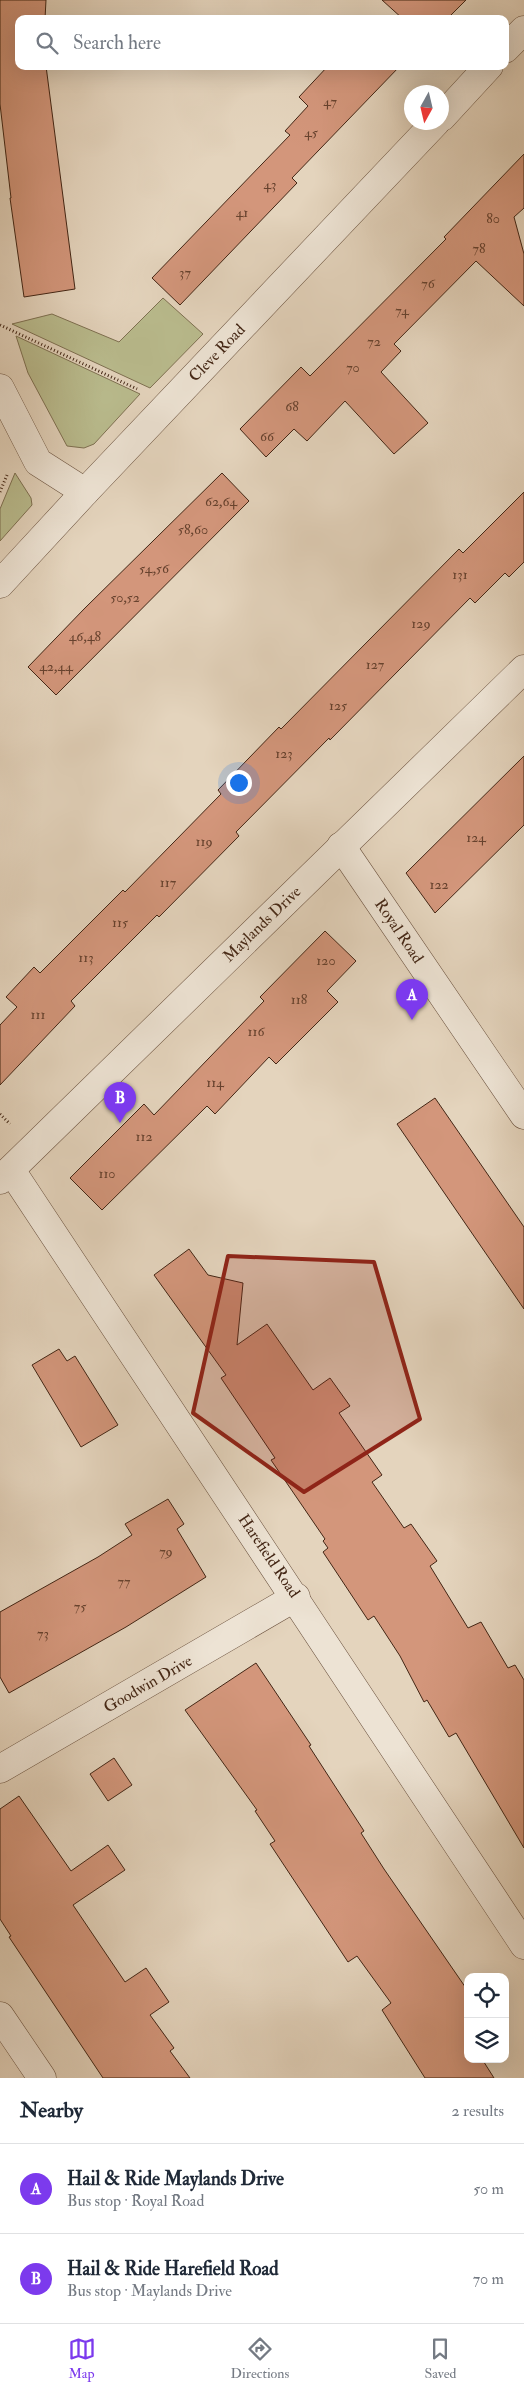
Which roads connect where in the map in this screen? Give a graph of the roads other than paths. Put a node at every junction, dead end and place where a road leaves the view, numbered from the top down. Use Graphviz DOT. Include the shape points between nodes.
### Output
graph roads {
  1 [pos="524,30"];
  2 [pos="509,46"];
  3 [pos="485,70"];
  4 [pos="449,109"];
  5 [pos="428,130"];
  6 [pos="0,388"];
  7 [pos="85,492"];
  8 [pos="0,584"];
  9 [pos="524,669"];
  10 [pos="341,846"];
  11 [pos="524,1115"];
  12 [pos="6,1175"];
  13 [pos="296,1597"];
  14 [pos="0,1769"];
  15 [pos="524,1944"];
  16 [pos="0,2016"];
  17 [pos="42,2078"];
  1 -- 2 [label="street"];
  3 -- 4 [label="street"];
  5 -- 7 [label="street, Cleve Road"];
  6 -- 7 [label="street" via="38,462"];
  7 -- 8 [label="street, Cleve Road"];
  9 -- 10 [label="street, Maylands Drive"];
  10 -- 11 [label="street, Royal Road"];
  10 -- 12 [label="street, Maylands Drive"];
  12 -- 13 [label="street, Harefield Road"];
  13 -- 14 [label="street, Goodwin Drive"];
  13 -- 15 [label="street, Harefield Road"];
  16 -- 17 [label="street"];
}
